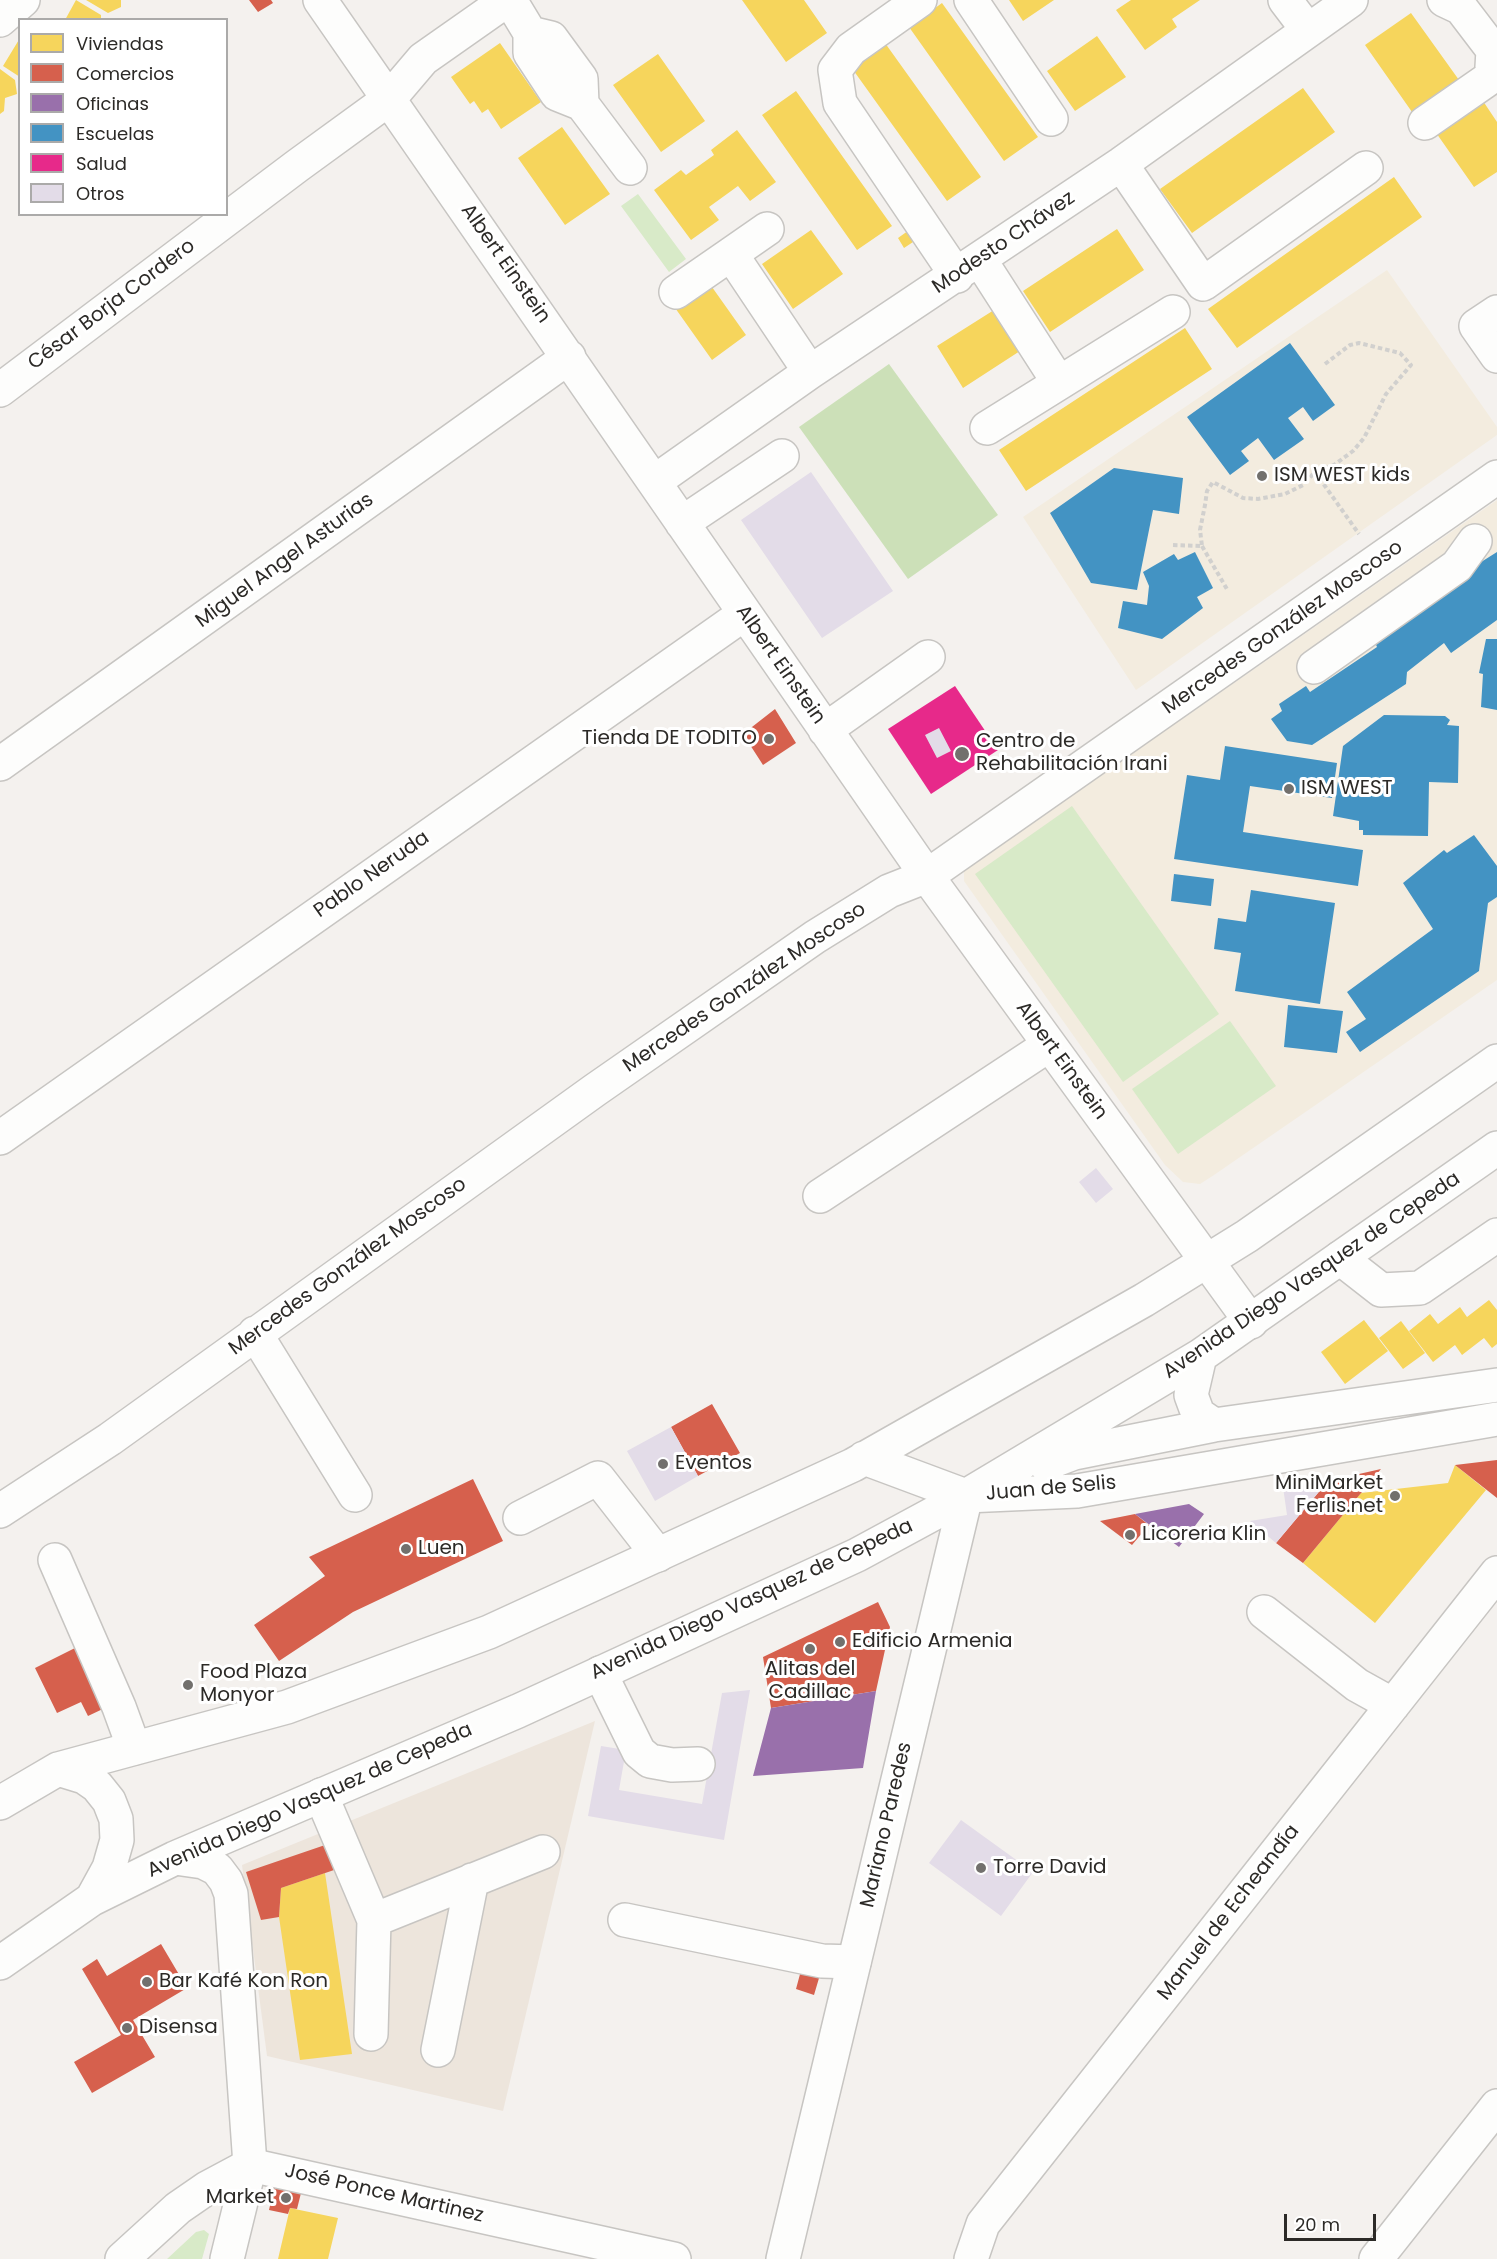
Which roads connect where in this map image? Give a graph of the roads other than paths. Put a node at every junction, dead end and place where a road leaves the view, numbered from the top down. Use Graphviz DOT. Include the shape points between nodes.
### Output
graph roads {
  1 [pos="23,0"];
  2 [pos="320,0"];
  3 [pos="920,0"];
  4 [pos="971,0"];
  5 [pos="1285,0"];
  6 [pos="1351,0"];
  7 [pos="1442,0"];
  8 [pos="518,14"];
  9 [pos="0,20"];
  10 [pos="1307,29"];
  11 [pos="1496,72"];
  12 [pos="389,99"];
  13 [pos="1051,119"];
  14 [pos="1425,123"];
  15 [pos="1121,164"];
  16 [pos="630,168"];
  17 [pos="1366,168"];
  18 [pos="767,229"];
  19 [pos="731,254"];
  20 [pos="968,268"];
  21 [pos="676,292"];
  22 [pos="1173,312"];
  23 [pos="1497,312"];
  24 [pos="1497,356"];
  25 [pos="569,357"];
  26 [pos="810,372"];
  27 [pos="1059,383"];
  28 [pos="0,390"];
  29 [pos="987,428"];
  30 [pos="782,456"];
  31 [pos="1497,477"];
  32 [pos="654,482"];
  33 [pos="1451,510"];
  34 [pos="682,523"];
  35 [pos="1486,533"];
  36 [pos="744,614"];
  37 [pos="928,657"];
  38 [pos="1314,667"];
  39 [pos="825,730"];
  40 [pos="0,764"];
  41 [pos="927,876"];
  42 [pos="1049,1045"];
  43 [pos="1497,1060"];
  44 [pos="0,1137"];
  45 [pos="1497,1148"];
  46 [pos="820,1196"];
  47 [pos="1497,1235"];
  48 [pos="1340,1258"];
  49 [pos="1207,1261"];
  50 [pos="1251,1322"];
  51 [pos="255,1333"];
  52 [pos="1200,1356"];
  53 [pos="1497,1385"];
  54 [pos="1406,1398"];
  55 [pos="1497,1419"];
  56 [pos="1214,1425"];
  57 [pos="1410,1432"];
  58 [pos="864,1458"];
  59 [pos="356,1495"];
  60 [pos="966,1496"];
  61 [pos="0,1511"];
  62 [pos="520,1518"];
  63 [pos="658,1555"];
  64 [pos="55,1560"];
  65 [pos="1497,1574"];
  66 [pos="1264,1612"];
  67 [pos="600,1673"];
  68 [pos="1393,1705"];
  69 [pos="134,1748"];
  70 [pos="698,1764"];
  71 [pos="58,1769"];
  72 [pos="321,1795"];
  73 [pos="0,1803"];
  74 [pos="543,1852"];
  75 [pos="175,1858"];
  76 [pos="472,1880"];
  77 [pos="92,1899"];
  78 [pos="374,1920"];
  79 [pos="625,1920"];
  80 [pos="854,1962"];
  81 [pos="0,1963"];
  82 [pos="371,2034"];
  83 [pos="438,2050"];
  84 [pos="1497,2106"];
  85 [pos="250,2165"];
  86 [pos="122,2259"];
  87 [pos="227,2259"];
  88 [pos="674,2259"];
  89 [pos="783,2259"];
  90 [pos="971,2259"];
  91 [pos="1376,2259"];
  1 -- 9 [label="street"];
  2 -- 12 [label="street, Albert Einstein"];
  3 -- 20 [label="street" via="851,49 835,70 840,103"];
  4 -- 13 [label="street"];
  5 -- 10 [label="street"];
  6 -- 10 [label="street, Modesto Chávez"];
  7 -- 11 [label="street" via="1443,19 1476,65"];
  8 -- 12 [label="street, César Borja Cordero" via="423,59"];
  8 -- 16 [label="street" via="530,53 557,94 582,104"];
  10 -- 15 [label="street, Modesto Chávez"];
  11 -- 14 [label="street"];
  12 -- 25 [label="street, Albert Einstein"];
  12 -- 28 [label="street, César Borja Cordero"];
  15 -- 17 [label="street" via="1203,284"];
  15 -- 20 [label="street, Modesto Chávez"];
  18 -- 19 [label="street"];
  19 -- 21 [label="street"];
  19 -- 26 [label="street"];
  20 -- 26 [label="street, Modesto Chávez"];
  20 -- 27 [label="street"];
  22 -- 27 [label="street"];
  23 -- 24 [label="street" via="1476,326"];
  25 -- 32 [label="street, Albert Einstein"];
  25 -- 40 [label="street, Miguel Angel Asturias"];
  26 -- 32 [label="street, Modesto Chávez"];
  27 -- 29 [label="street"];
  30 -- 34 [label="street"];
  31 -- 33 [label="street, Mercedes González Moscoso"];
  32 -- 34 [label="street, Albert Einstein"];
  33 -- 35 [label="street"];
  33 -- 41 [label="street, Mercedes González Moscoso"];
  34 -- 36 [label="street, Albert Einstein"];
  35 -- 38 [label="street" via="1456,566"];
  36 -- 39 [label="street, Albert Einstein"];
  36 -- 44 [label="street, Pablo Neruda"];
  37 -- 39 [label="street"];
  39 -- 41 [label="street, Albert Einstein"];
  41 -- 42 [label="street, Albert Einstein"];
  41 -- 51 [label="street, Mercedes González Moscoso" via="889,891 815,937"];
  42 -- 46 [label="street"];
  42 -- 49 [label="street, Albert Einstein"];
  43 -- 49 [label="street"];
  45 -- 48 [label="street, Avenida Diego Vasquez de Cepeda"];
  47 -- 48 [label="street" via="1420,1288 1381,1290"];
  48 -- 50 [label="street, Avenida Diego Vasquez de Cepeda"];
  49 -- 50 [label="street, Albert Einstein"];
  49 -- 58 [label="street"];
  50 -- 52 [label="street, Avenida Diego Vasquez de Cepeda"];
  51 -- 59 [label="street"];
  51 -- 61 [label="street, Mercedes González Moscoso" via="110,1439"];
  52 -- 56 [label="street" via="1191,1395 1198,1414"];
  52 -- 60 [label="street, Avenida Diego Vasquez de Cepeda"];
  53 -- 54 [label="street, Juan de Selis"];
  54 -- 56 [label="street, Juan de Selis"];
  54 -- 57 [label="street"];
  55 -- 57 [label="street, Juan de Selis"];
  56 -- 60 [label="street, Juan de Selis" via="1074,1453"];
  57 -- 60 [label="street, Juan de Selis" via="1077,1491"];
  58 -- 60 [label="street"];
  58 -- 63 [label="street"];
  60 -- 67 [label="street, Avenida Diego Vasquez de Cepeda" via="857,1555"];
  60 -- 80 [label="street, Mariano Paredes"];
  62 -- 63 [label="street" via="598,1478"];
  63 -- 69 [label="street" via="489,1632 287,1707"];
  64 -- 69 [label="street"];
  65 -- 68 [label="street, Manuel de Echeandía"];
  66 -- 68 [label="street" via="1357,1685"];
  67 -- 70 [label="street" via="639,1752 650,1761"];
  67 -- 72 [label="street, Avenida Diego Vasquez de Cepeda"];
  68 -- 90 [label="street, Manuel de Echeandía" via="983,2224"];
  69 -- 71 [label="street"];
  71 -- 73 [label="street"];
  71 -- 77 [label="street" via="84,1777 97,1786 116,1819 117,1840 109,1868"];
  72 -- 75 [label="street, Avenida Diego Vasquez de Cepeda"];
  72 -- 78 [label="street"];
  74 -- 76 [label="street"];
  75 -- 77 [label="street, Avenida Diego Vasquez de Cepeda"];
  75 -- 85 [label="street" via="203,1862 217,1869 231,1894"];
  76 -- 78 [label="street"];
  76 -- 83 [label="street"];
  77 -- 81 [label="street, Avenida Diego Vasquez de Cepeda"];
  78 -- 82 [label="street"];
  79 -- 80 [label="street" via="822,1961"];
  80 -- 89 [label="street, Mariano Paredes"];
  84 -- 91 [label="street"];
  85 -- 86 [label="street" via="178,2208"];
  85 -- 87 [label="street"];
  85 -- 88 [label="street, José Ponce Martinez"];
}
